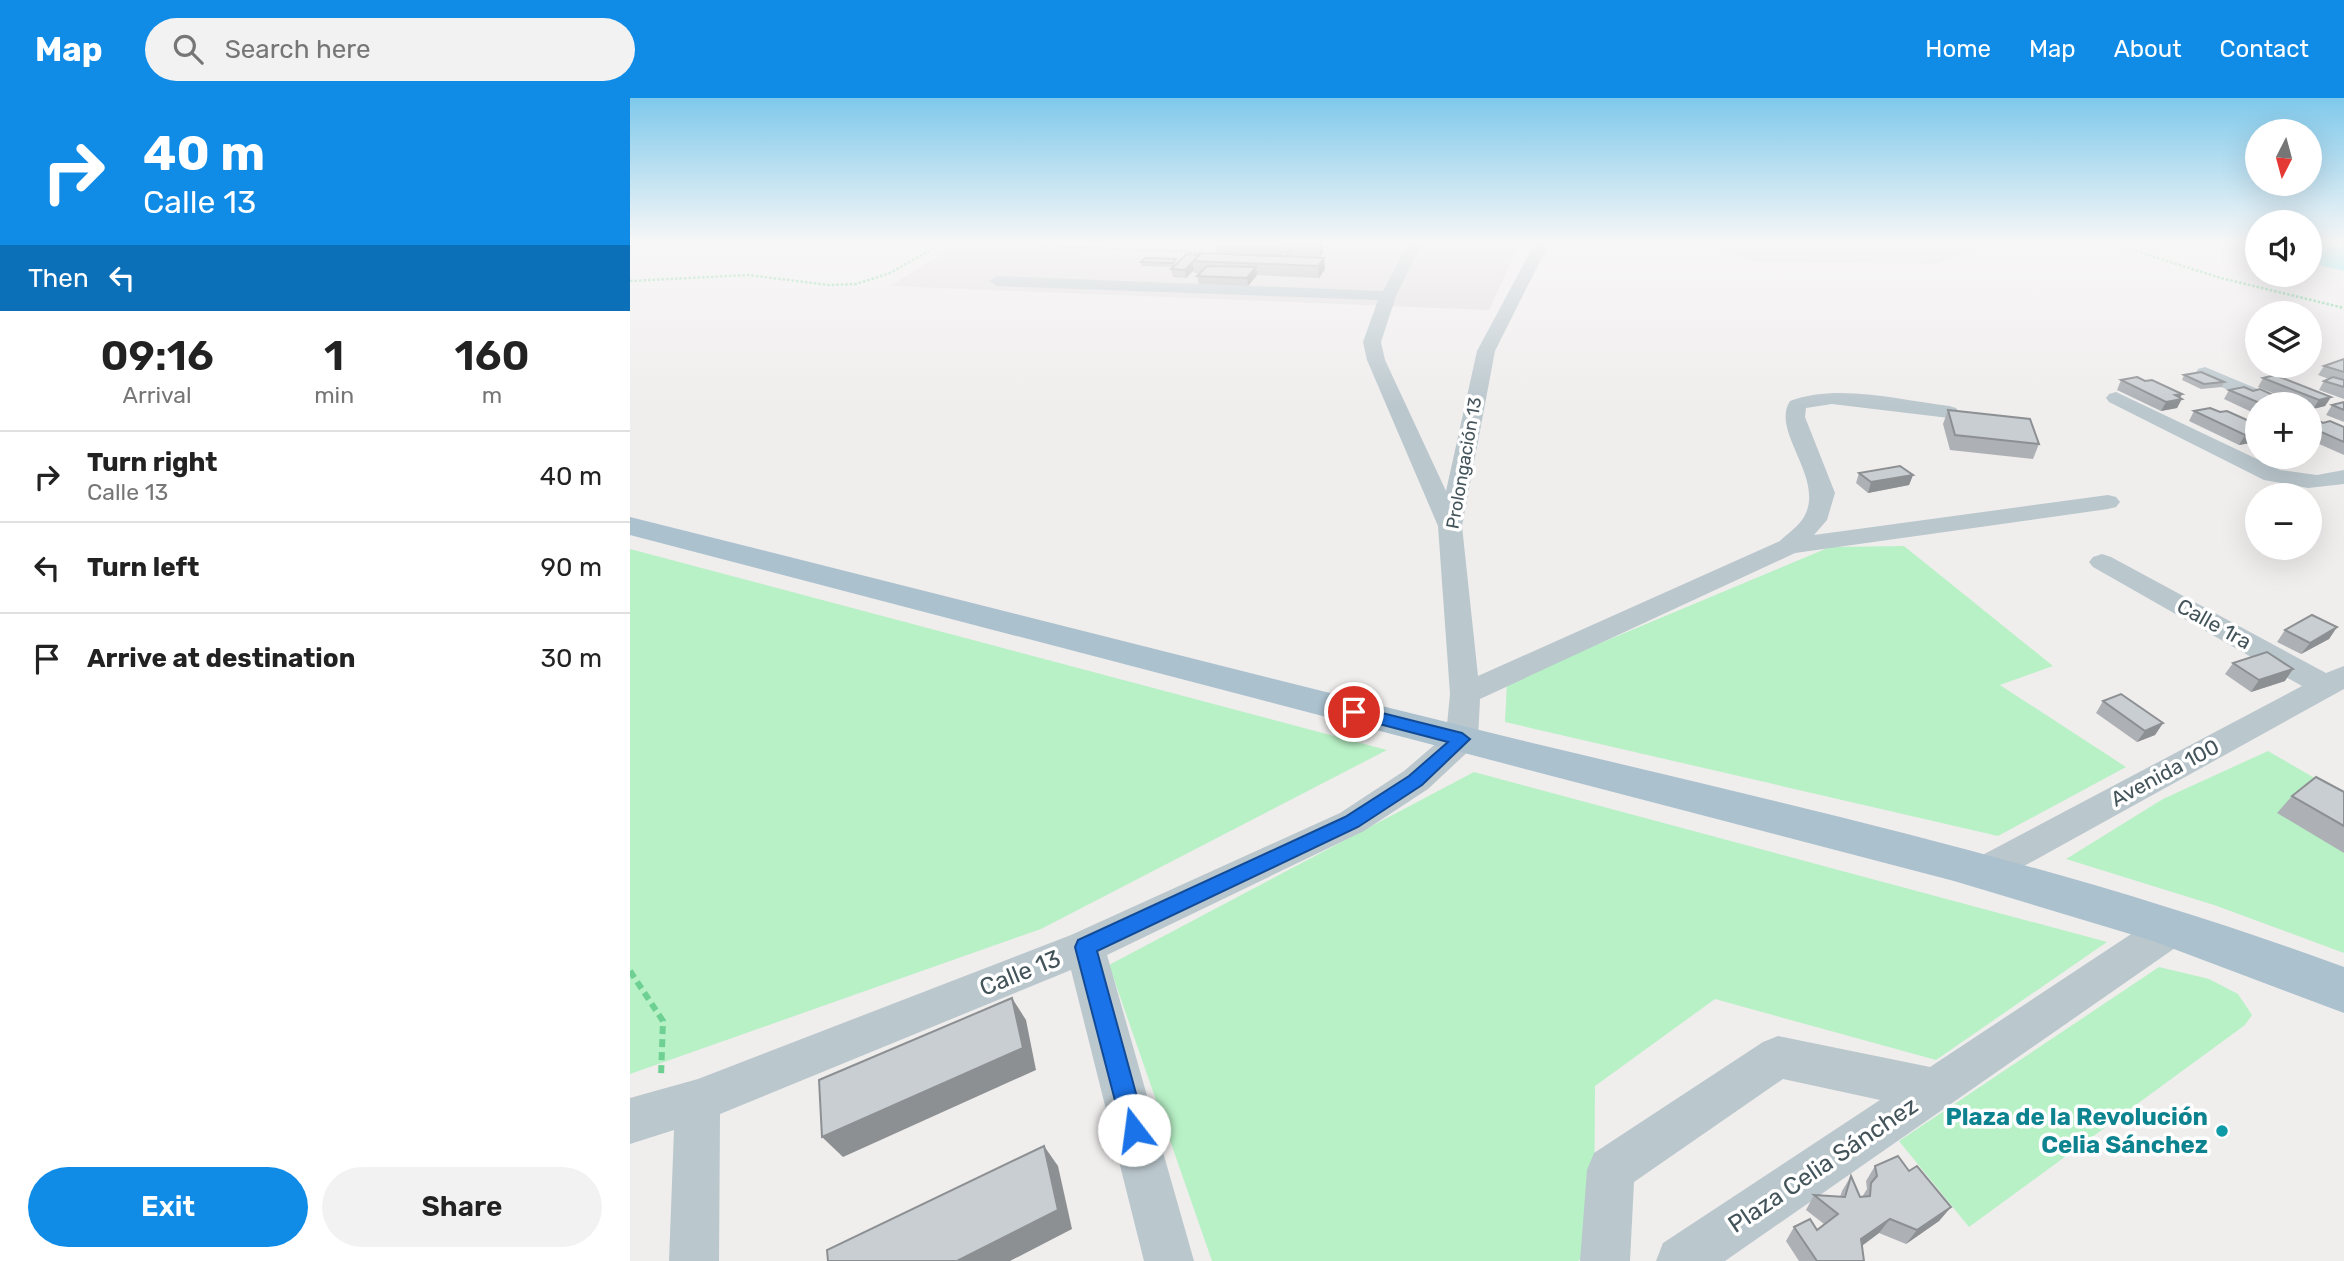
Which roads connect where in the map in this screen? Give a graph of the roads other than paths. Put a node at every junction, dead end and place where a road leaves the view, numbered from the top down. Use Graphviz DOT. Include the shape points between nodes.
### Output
graph roads {
  1 [pos="1388,297"];
  2 [pos="1514,297"];
  3 [pos="2205,373"];
  4 [pos="2249,392"];
  5 [pos="2116,398"];
  6 [pos="1949,412"];
  7 [pos="2344,477"];
  8 [pos="2108,502"];
  9 [pos="630,526"];
  10 [pos="1450,526"];
  11 [pos="1789,546"];
  12 [pos="2102,562"];
  13 [pos="2337,682"];
  14 [pos="1465,694"];
  15 [pos="1462,739"];
  16 [pos="1986,870"];
  17 [pos="2174,927"];
  18 [pos="1085,947"];
  19 [pos="2344,990"];
  20 [pos="1934,1090"];
  21 [pos="663,1112"];
  22 [pos="694,1261"];
  23 [pos="1169,1261"];
  24 [pos="1605,1261"];
  25 [pos="1681,1261"];
  1 -- 10 [label="street" via="1372,342 1376,360"];
  2 -- 10 [label="street, Prolongación 13" via="1486,351"];
  3 -- 4 [label="street"];
  5 -- 7 [label="street" via="2272,475 2298,482"];
  6 -- 11 [label="street" via="1832,398 1797,405 1795,417 1823,493 1815,520"];
  8 -- 11 [label="street"];
  9 -- 15 [label="main road"];
  10 -- 14 [label="street, Prolongación 13"];
  11 -- 14 [label="street"];
  12 -- 13 [label="street, Calle 1ra"];
  13 -- 16 [label="street, Avenida 100"];
  14 -- 15 [label="street, Prolongación 13"];
  15 -- 16 [label="main road"];
  15 -- 18 [label="street, Calle 13" via="1416,780 1352,822"];
  16 -- 17 [label="main road"];
  17 -- 19 [label="main road"];
  17 -- 20 [label="street, Plaza Celia Sánchez"];
  18 -- 21 [label="street, Calle 13"];
  18 -- 23 [label="street"];
  20 -- 24 [label="street" via="1778,1057 1611,1170"];
  20 -- 25 [label="street, Plaza Celia Sánchez"];
  21 -- 22 [label="street"];
}
